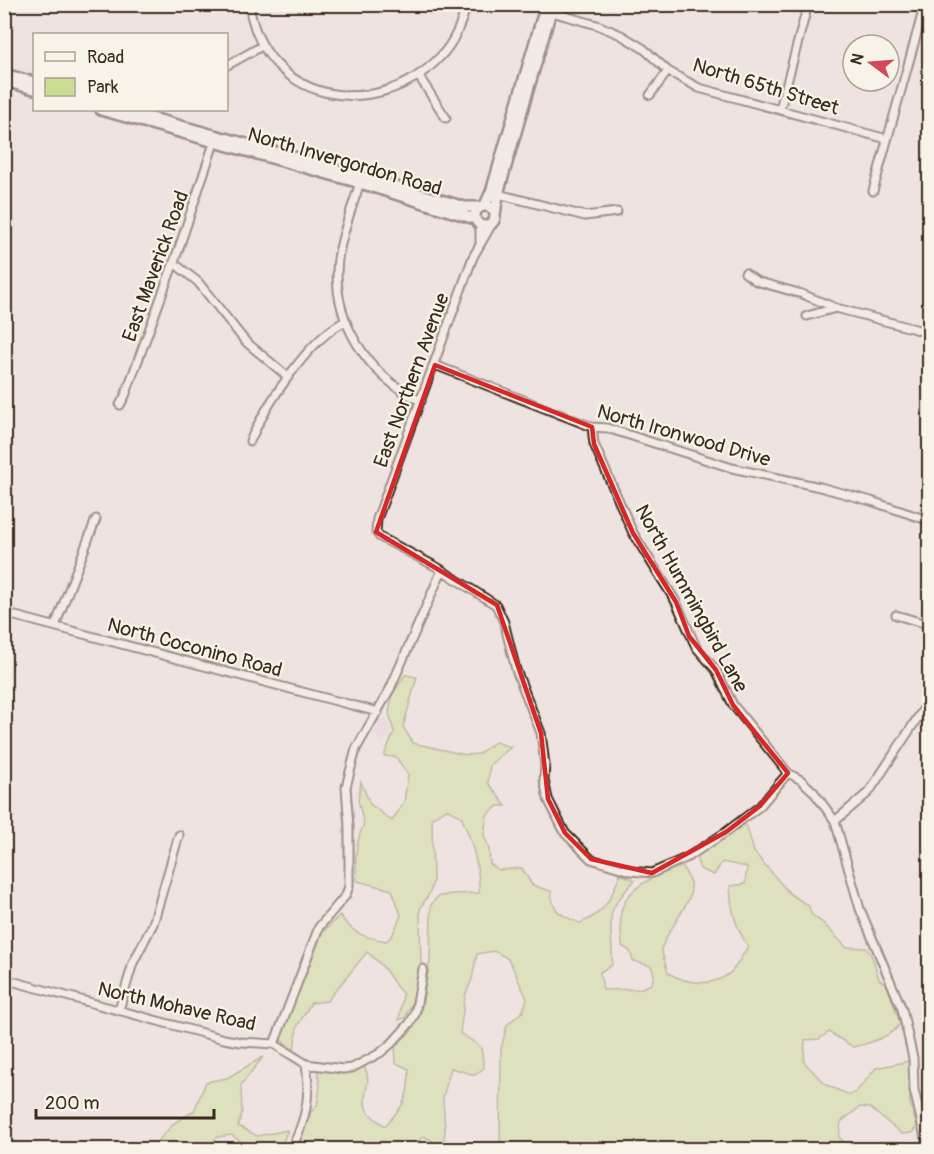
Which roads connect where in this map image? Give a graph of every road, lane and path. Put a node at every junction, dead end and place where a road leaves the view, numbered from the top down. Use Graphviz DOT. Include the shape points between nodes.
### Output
graph roads {
  1 [pos="60,4"];
  2 [pos="76,4"];
  3 [pos="249,4"];
  4 [pos="467,4"];
  5 [pos="808,4"];
  6 [pos="925,4"];
  7 [pos="549,8"];
  8 [pos="262,46"];
  9 [pos="228,65"];
  10 [pos="668,71"];
  11 [pos="4,74"];
  12 [pos="418,75"];
  13 [pos="4,81"];
  14 [pos="33,82"];
  15 [pos="33,89"];
  16 [pos="650,95"];
  17 [pos="780,109"];
  18 [pos="105,111"];
  19 [pos="126,111"];
  20 [pos="446,118"];
  21 [pos="216,139"];
  22 [pos="887,139"];
  23 [pos="361,180"];
  24 [pos="873,191"];
  25 [pos="495,193"];
  26 [pos="482,206"];
  27 [pos="617,212"];
  28 [pos="494,219"];
  29 [pos="478,222"];
  30 [pos="480,244"];
  31 [pos="174,263"];
  32 [pos="745,273"];
  33 [pos="836,308"];
  34 [pos="807,316"];
  35 [pos="346,321"];
  36 [pos="930,333"];
  37 [pos="435,364"];
  38 [pos="288,377"];
  39 [pos="420,401"];
  40 [pos="120,405"];
  41 [pos="592,427"];
  42 [pos="250,441"];
  43 [pos="96,519"];
  44 [pos="930,521"];
  45 [pos="442,570"];
  46 [pos="4,612"];
  47 [pos="896,615"];
  48 [pos="56,626"];
  49 [pos="930,626"];
  50 [pos="930,699"];
  51 [pos="378,712"];
  52 [pos="788,773"];
  53 [pos="835,821"];
  54 [pos="178,836"];
  55 [pos="423,969"];
  56 [pos="4,979"];
  57 [pos="119,1010"];
  58 [pos="274,1044"];
  59 [pos="306,1064"];
  60 [pos="291,1149"];
  61 [pos="928,1149"];
  1 -- 2 [label="street"];
  3 -- 8 [label="street"];
  4 -- 12 [label="street" via="455,36 441,57"];
  5 -- 17 [label="street"];
  6 -- 22 [label="street"];
  7 -- 10 [label="street, North 65th Street" via="621,35"];
  7 -- 25 [label="street"];
  8 -- 9 [label="street"];
  8 -- 12 [label="street" via="291,77 315,89 345,96 391,90"];
  10 -- 16 [label="street"];
  10 -- 17 [label="street, North 65th Street" via="699,88"];
  11 -- 14 [label="street"];
  12 -- 20 [label="street"];
  13 -- 15 [label="street"];
  17 -- 22 [label="street, North 65th Street"];
  18 -- 21 [label="street, North Invergordon Road"];
  19 -- 21 [label="street, North Invergordon Road"];
  21 -- 23 [label="street, North Invergordon Road"];
  21 -- 31 [label="street, East Maverick Road"];
  22 -- 24 [label="street"];
  23 -- 26 [label="street, North Invergordon Road" via="465,207"];
  23 -- 29 [label="street, North Invergordon Road"];
  23 -- 35 [label="street" via="341,240 338,262 338,286"];
  25 -- 26 [label="street"];
  25 -- 27 [label="street" via="585,216"];
  25 -- 28 [label="street"];
  26 -- 28 [label="street" via="493,210"];
  26 -- 29 [label="street" via="475,213"];
  28 -- 29 [label="street, North Invergordon Road" via="487,226"];
  28 -- 30 [label="street, East Northern Avenue"];
  29 -- 30 [label="street, East Northern Avenue"];
  30 -- 37 [label="street, East Northern Avenue"];
  31 -- 38 [label="street" via="198,282 245,340"];
  31 -- 40 [label="street, East Maverick Road"];
  32 -- 33 [label="street" via="756,281"];
  33 -- 34 [label="street"];
  33 -- 36 [label="street"];
  35 -- 38 [label="street" via="326,334"];
  35 -- 39 [label="street" via="369,363 395,387"];
  37 -- 39 [label="street, East Northern Avenue"];
  37 -- 41 [label="street, North Ironwood Drive"];
  38 -- 42 [label="street"];
  39 -- 45 [label="street, East Northern Avenue" via="377,519 376,532"];
  41 -- 44 [label="street, North Ironwood Drive" via="607,428 732,468 871,501"];
  41 -- 52 [label="street, North Hummingbird Lane" via="594,444 633,533 676,603 689,636 716,670 733,705"];
  43 -- 48 [label="street"];
  45 -- 51 [label="street"];
  45 -- 52 [label="street" via="496,604 541,733 548,799 565,833 591,859 630,872 652,873 688,857 726,832 760,806"];
  46 -- 48 [label="street, North Coconino Road"];
  47 -- 49 [label="street"];
  48 -- 51 [label="street, North Coconino Road"];
  50 -- 53 [label="street" via="869,792"];
  51 -- 58 [label="street" via="356,749 346,788 349,886 319,927"];
  52 -- 53 [label="street, North Hummingbird Lane" via="813,791"];
  53 -- 61 [label="street" via="860,909 902,1009"];
  54 -- 57 [label="street" via="153,924 133,963"];
  55 -- 59 [label="street, North Mohave Road" via="416,1014 392,1044 347,1069"];
  56 -- 57 [label="street, North Mohave Road"];
  57 -- 58 [label="street, North Mohave Road" via="224,1039"];
  58 -- 59 [label="street, North Mohave Road"];
  59 -- 60 [label="street" via="308,1102"];
}
